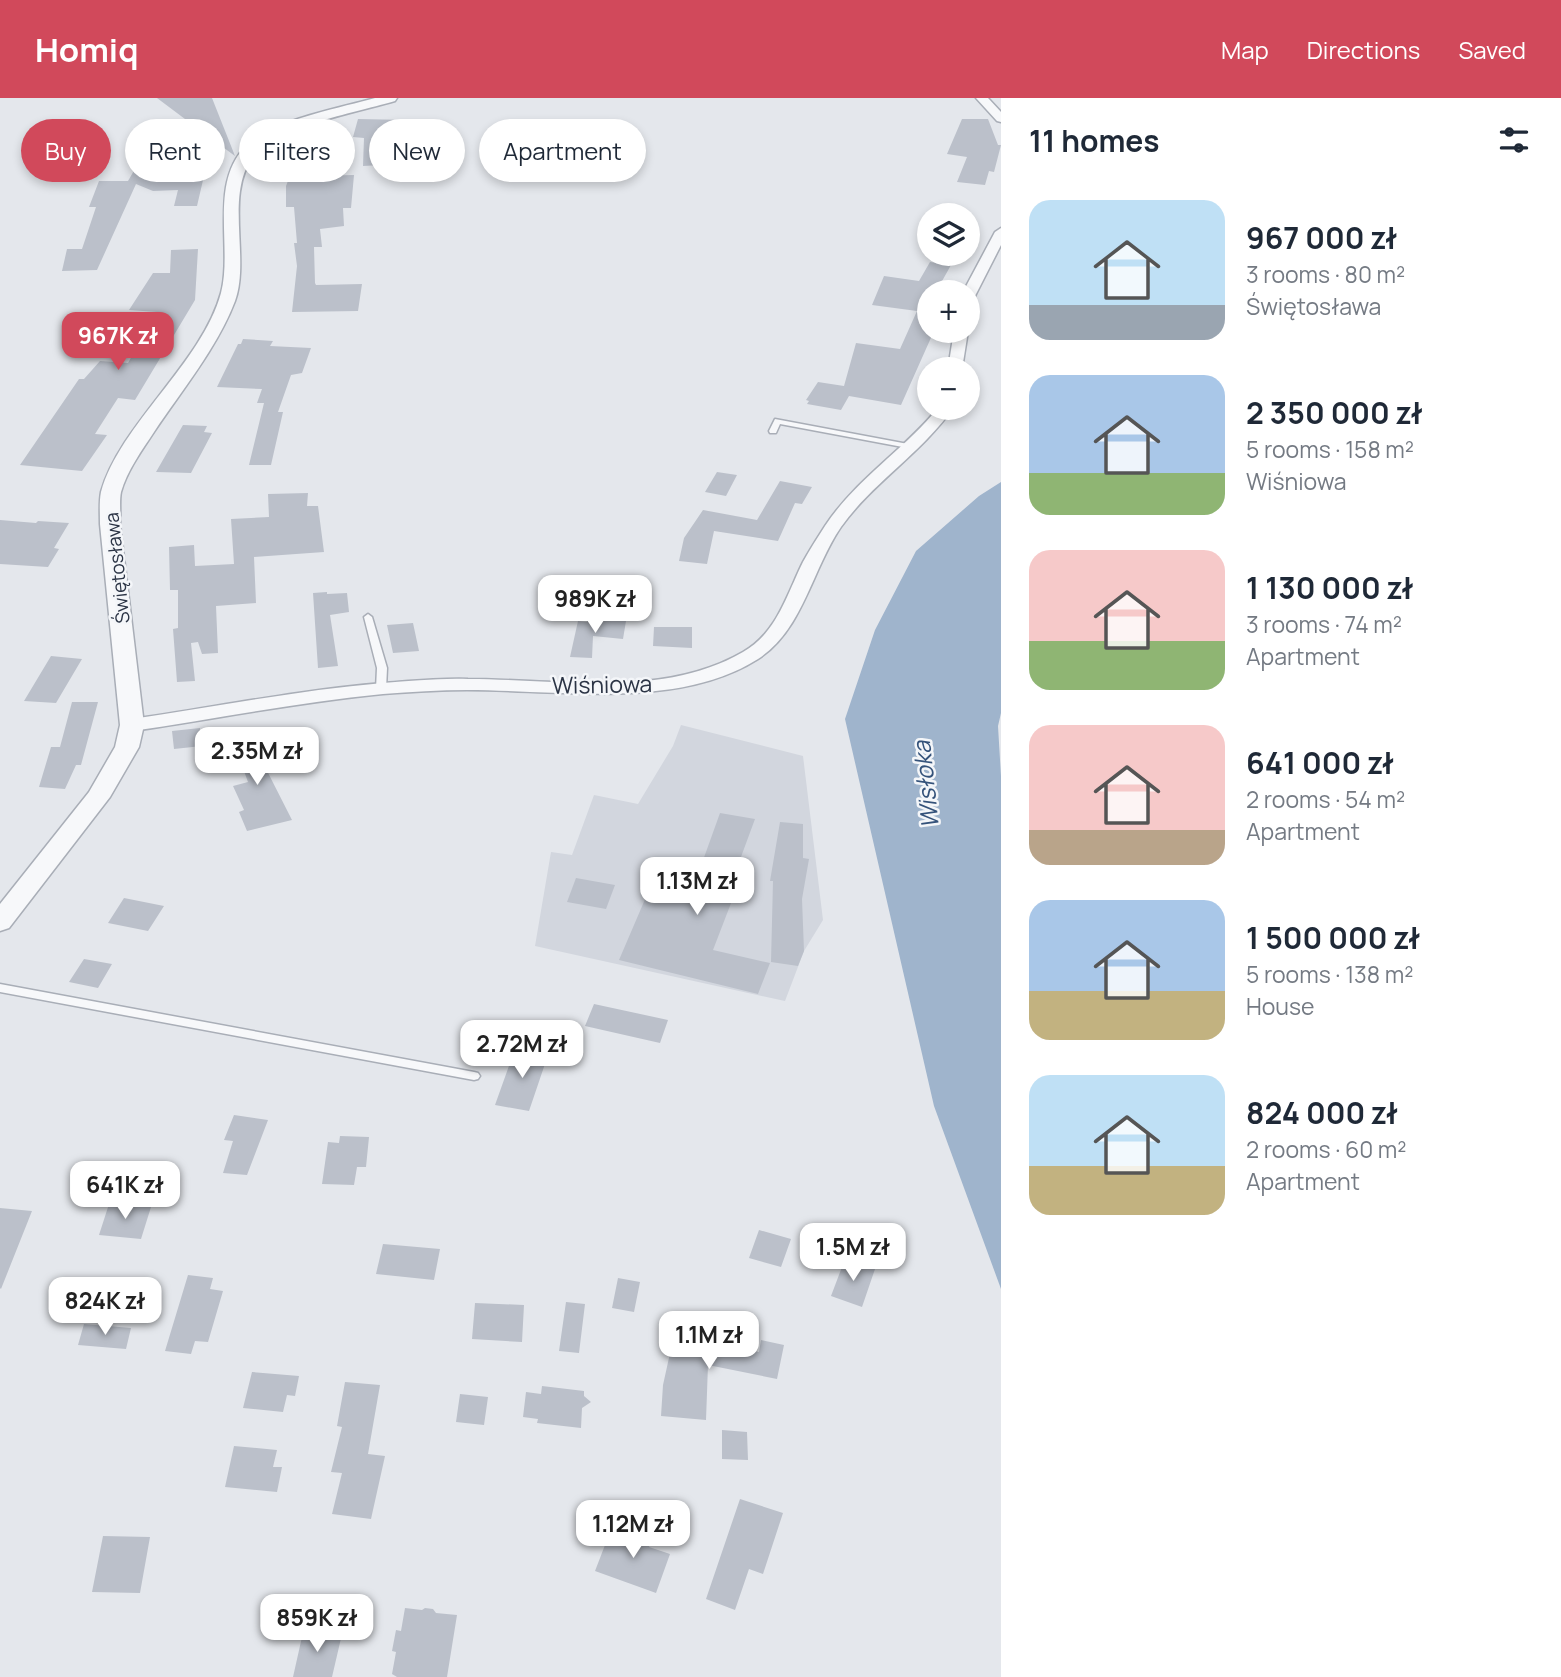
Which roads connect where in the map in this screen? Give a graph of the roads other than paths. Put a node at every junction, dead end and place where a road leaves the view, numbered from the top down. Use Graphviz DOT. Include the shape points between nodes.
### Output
graph roads {
  1 [pos="390,98"];
  2 [pos="982,98"];
  3 [pos="1001,119"];
  4 [pos="1001,232"];
  5 [pos="976,280"];
  6 [pos="936,420"];
  7 [pos="774,431"];
  8 [pos="908,446"];
  9 [pos="368,617"];
  10 [pos="381,689"];
  11 [pos="132,725"];
  12 [pos="0,922"];
  13 [pos="0,988"];
  14 [pos="474,1076"];
  1 -- 11 [label="street, Świętosława" via="272,133 251,149 240,167 232,194 230,291 224,307 205,343 129,454 111,493 110,524"];
  2 -- 3 [label="street"];
  4 -- 5 [label="street"];
  6 -- 8 [label="street, Wiśniowa"];
  7 -- 8 [label="lane" via="778,421"];
  8 -- 10 [label="street, Wiśniowa" via="834,525 770,641 726,667 695,679 654,685 465,684"];
  9 -- 10 [label="lane" via="382,668"];
  10 -- 11 [label="street, Wiśniowa"];
  11 -- 12 [label="street, Świętosława" via="115,771"];
  13 -- 14 [label="lane"];
}
